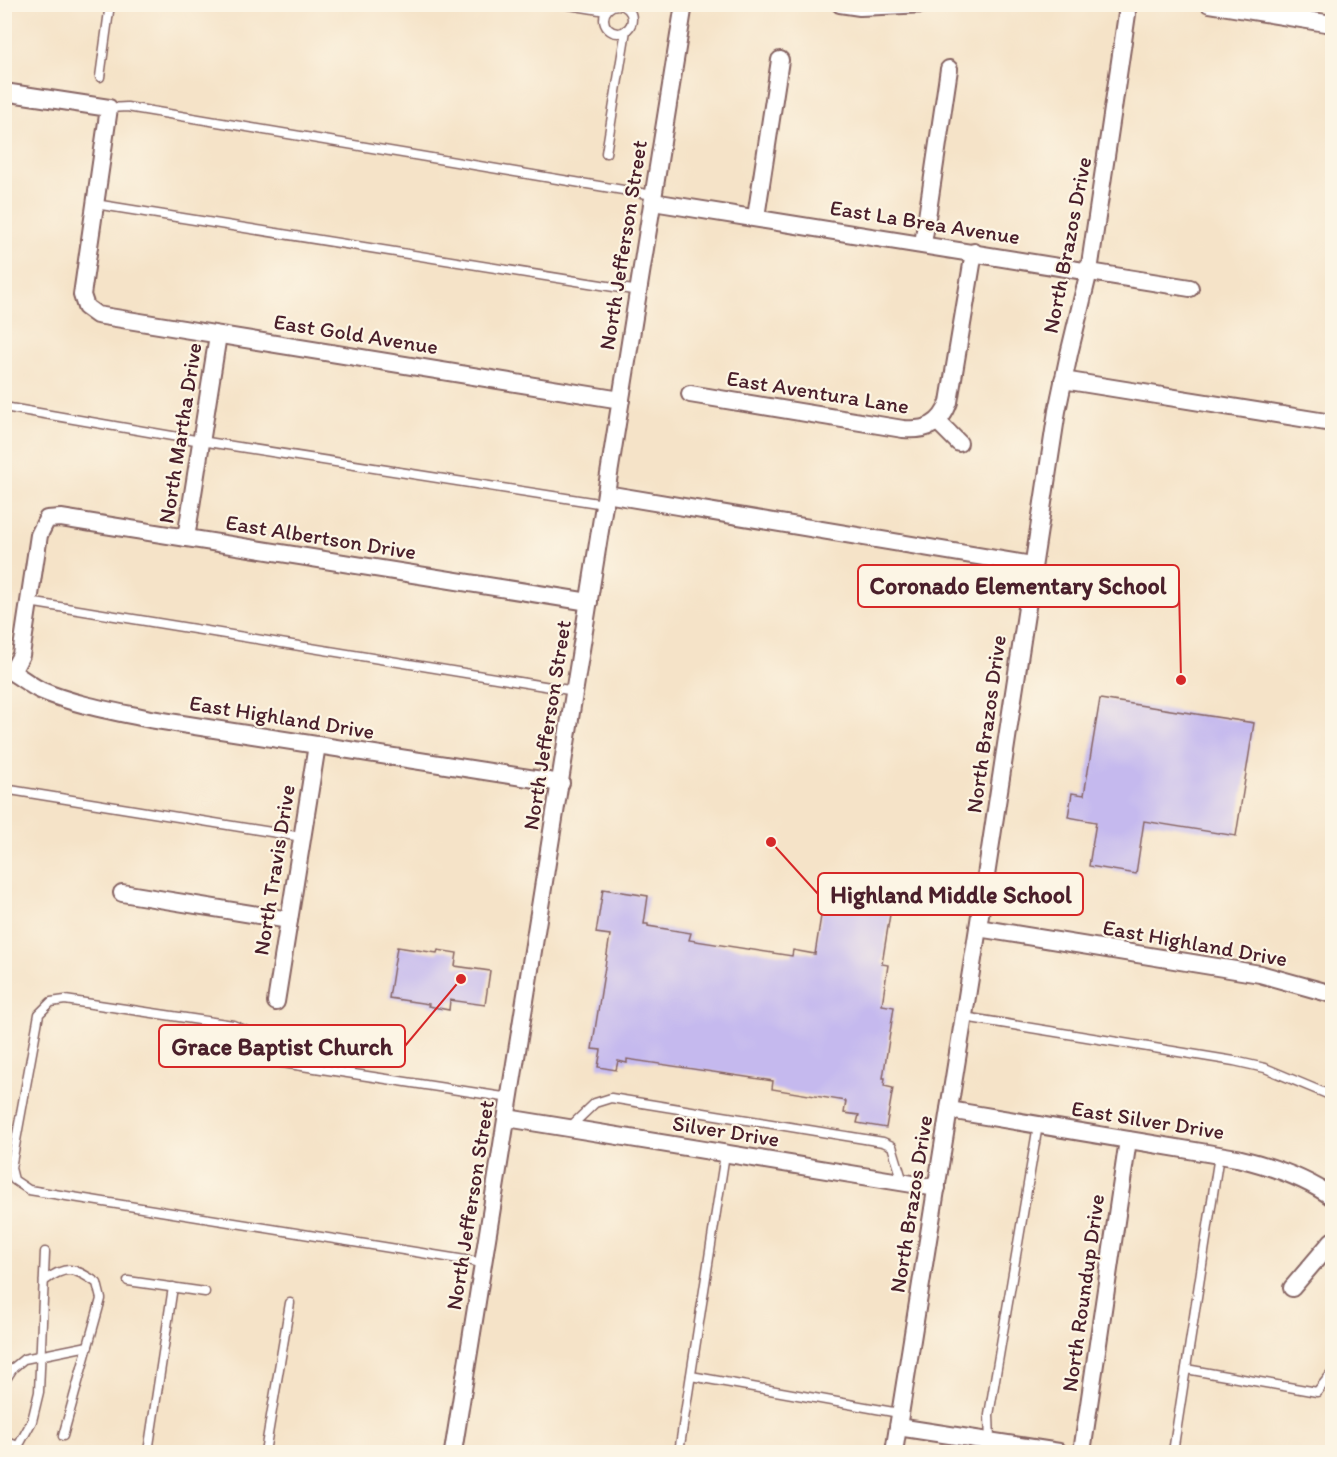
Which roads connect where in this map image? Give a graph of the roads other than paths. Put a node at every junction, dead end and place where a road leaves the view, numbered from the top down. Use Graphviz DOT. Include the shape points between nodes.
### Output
graph roads {
  1 [pos="110,4"];
  2 [pos="562,4"];
  3 [pos="684,4"];
  4 [pos="840,4"];
  5 [pos="926,4"];
  6 [pos="1126,4"];
  7 [pos="1209,4"];
  8 [pos="625,5"];
  9 [pos="606,11"];
  10 [pos="1332,24"];
  11 [pos="626,30"];
  12 [pos="780,60"];
  13 [pos="949,69"];
  14 [pos="100,77"];
  15 [pos="5,95"];
  16 [pos="109,108"];
  17 [pos="606,153"];
  18 [pos="653,198"];
  19 [pos="95,204"];
  20 [pos="756,217"];
  21 [pos="922,244"];
  22 [pos="974,252"];
  23 [pos="1089,272"];
  24 [pos="1190,288"];
  25 [pos="639,291"];
  26 [pos="218,335"];
  27 [pos="1063,380"];
  28 [pos="690,394"];
  29 [pos="621,400"];
  30 [pos="4,407"];
  31 [pos="938,422"];
  32 [pos="1332,423"];
  33 [pos="201,441"];
  34 [pos="960,443"];
  35 [pos="605,499"];
  36 [pos="186,538"];
  37 [pos="1032,565"];
  38 [pos="29,602"];
  39 [pos="589,602"];
  40 [pos="8,670"];
  41 [pos="575,691"];
  42 [pos="317,745"];
  43 [pos="561,783"];
  44 [pos="4,789"];
  45 [pos="302,837"];
  46 [pos="122,893"];
  47 [pos="289,920"];
  48 [pos="978,928"];
  49 [pos="1332,994"];
  50 [pos="276,1002"];
  51 [pos="964,1017"];
  52 [pos="1332,1096"];
  53 [pos="510,1098"];
  54 [pos="949,1110"];
  55 [pos="507,1118"];
  56 [pos="1038,1125"];
  57 [pos="569,1128"];
  58 [pos="1128,1140"];
  59 [pos="725,1154"];
  60 [pos="1219,1155"];
  61 [pos="903,1182"];
  62 [pos="937,1188"];
  63 [pos="1332,1197"];
  64 [pos="1332,1240"];
  65 [pos="45,1252"];
  66 [pos="484,1263"];
  67 [pos="44,1281"];
  68 [pos="128,1281"];
  69 [pos="173,1287"];
  70 [pos="1292,1288"];
  71 [pos="205,1292"];
  72 [pos="290,1303"];
  73 [pos="88,1346"];
  74 [pos="40,1357"];
  75 [pos="1186,1369"];
  76 [pos="1332,1373"];
  77 [pos="691,1376"];
  78 [pos="4,1382"];
  79 [pos="899,1420"];
  80 [pos="63,1436"];
  81 [pos="4,1442"];
  82 [pos="989,1447"];
  83 [pos="16,1449"];
  84 [pos="148,1452"];
  85 [pos="265,1452"];
  86 [pos="453,1452"];
  87 [pos="679,1452"];
  88 [pos="894,1452"];
  89 [pos="1059,1452"];
  90 [pos="1082,1452"];
  91 [pos="1173,1452"];
  1 -- 14 [label="lane"];
  2 -- 9 [label="lane"];
  3 -- 18 [label="street, North Jefferson Street"];
  4 -- 5 [label="street"];
  6 -- 23 [label="street, North Brazos Drive"];
  7 -- 10 [label="street"];
  8 -- 9 [label="lane" via="614,5"];
  8 -- 11 [label="lane" via="632,21"];
  9 -- 11 [label="lane" via="606,27 616,33"];
  11 -- 17 [label="lane"];
  12 -- 20 [label="street"];
  13 -- 21 [label="street"];
  15 -- 16 [label="street"];
  16 -- 18 [label="lane" via="127,107"];
  16 -- 19 [label="street"];
  18 -- 20 [label="street, East La Brea Avenue"];
  18 -- 25 [label="street, North Jefferson Street"];
  19 -- 25 [label="lane"];
  19 -- 26 [label="street, East Gold Avenue" via="82,295 86,308 97,315"];
  20 -- 21 [label="street, East La Brea Avenue"];
  21 -- 22 [label="street, East La Brea Avenue"];
  22 -- 23 [label="street, East La Brea Avenue"];
  22 -- 31 [label="street" via="949,402"];
  23 -- 24 [label="street, East La Brea Avenue"];
  23 -- 27 [label="street, North Brazos Drive"];
  25 -- 29 [label="street, North Jefferson Street"];
  26 -- 29 [label="street, East Gold Avenue"];
  26 -- 33 [label="street, North Martha Drive"];
  27 -- 32 [label="street"];
  27 -- 37 [label="street, North Brazos Drive"];
  28 -- 31 [label="street, East Aventura Lane" via="903,429 927,428"];
  29 -- 35 [label="street, North Jefferson Street"];
  30 -- 33 [label="lane"];
  31 -- 34 [label="street"];
  33 -- 35 [label="lane"];
  33 -- 36 [label="street, North Martha Drive"];
  35 -- 37 [label="street"];
  35 -- 39 [label="street, North Jefferson Street"];
  36 -- 38 [label="street, East Albertson Drive" via="47,519 39,535"];
  36 -- 39 [label="street, East Albertson Drive"];
  37 -- 48 [label="street, North Brazos Drive"];
  38 -- 40 [label="street" via="21,655"];
  38 -- 41 [label="lane"];
  39 -- 41 [label="street, North Jefferson Street"];
  40 -- 42 [label="street, East Highland Drive" via="39,689 96,708"];
  41 -- 43 [label="street, North Jefferson Street"];
  42 -- 43 [label="street, East Highland Drive"];
  42 -- 45 [label="street, North Travis Drive"];
  43 -- 53 [label="street, North Jefferson Street"];
  44 -- 45 [label="lane"];
  45 -- 47 [label="street, North Travis Drive"];
  46 -- 47 [label="street"];
  47 -- 50 [label="street, North Travis Drive"];
  48 -- 49 [label="street, East Highland Drive" via="1260,974"];
  48 -- 51 [label="street, North Brazos Drive"];
  51 -- 52 [label="lane" via="1234,1061 1265,1068"];
  51 -- 54 [label="street, North Brazos Drive"];
  53 -- 55 [label="street, North Jefferson Street"];
  53 -- 66 [label="lane" via="276,1062 245,1030 233,1025 65,1000 51,1002 39,1014 11,1168 14,1180 29,1190"];
  54 -- 56 [label="street, East Silver Drive"];
  54 -- 62 [label="street, North Brazos Drive"];
  55 -- 57 [label="street, Silver Drive"];
  55 -- 66 [label="street, North Jefferson Street"];
  56 -- 58 [label="street, East Silver Drive"];
  56 -- 82 [label="lane" via="989,1415"];
  57 -- 59 [label="street, Silver Drive"];
  57 -- 61 [label="lane" via="595,1103 611,1098 871,1140 892,1146"];
  58 -- 60 [label="street, East Silver Drive"];
  58 -- 90 [label="street, North Roundup Drive"];
  59 -- 61 [label="street, Silver Drive"];
  59 -- 77 [label="lane"];
  60 -- 63 [label="street, East Silver Drive" via="1264,1164 1296,1176"];
  60 -- 75 [label="lane"];
  61 -- 62 [label="street, Silver Drive"];
  62 -- 79 [label="street, North Brazos Drive"];
  64 -- 70 [label="street"];
  65 -- 67 [label="lane"];
  66 -- 86 [label="street, North Jefferson Street"];
  67 -- 73 [label="lane" via="59,1270 74,1270 96,1283 101,1299"];
  67 -- 74 [label="lane"];
  68 -- 69 [label="lane"];
  69 -- 71 [label="lane"];
  69 -- 84 [label="lane"];
  72 -- 85 [label="lane"];
  73 -- 74 [label="lane"];
  73 -- 80 [label="lane"];
  74 -- 78 [label="lane" via="24,1359"];
  74 -- 83 [label="lane" via="39,1392 32,1421"];
  75 -- 76 [label="lane" via="1317,1392"];
  75 -- 91 [label="lane"];
  77 -- 79 [label="lane"];
  77 -- 87 [label="lane"];
  79 -- 82 [label="street"];
  79 -- 88 [label="street, North Brazos Drive"];
  81 -- 83 [label="lane"];
  82 -- 89 [label="street"];
}
